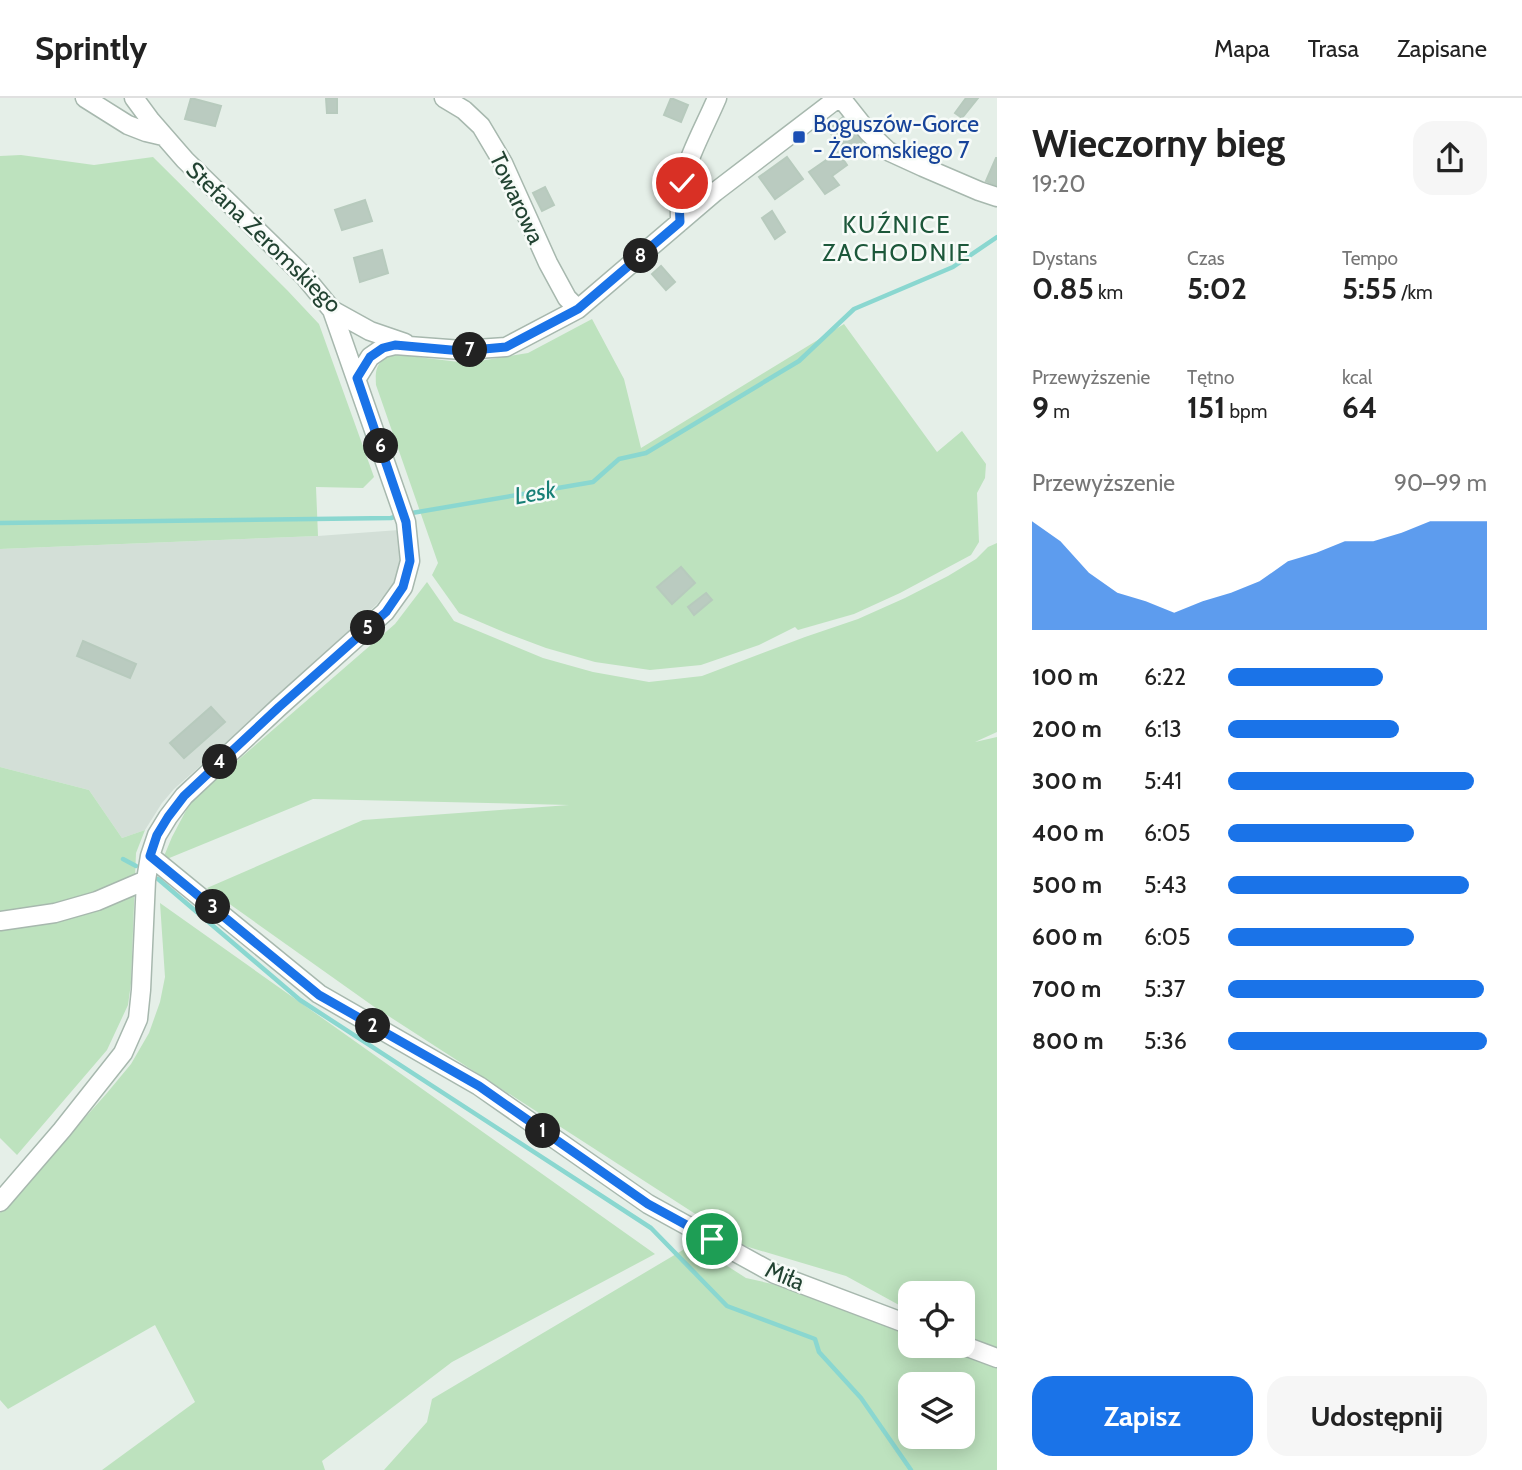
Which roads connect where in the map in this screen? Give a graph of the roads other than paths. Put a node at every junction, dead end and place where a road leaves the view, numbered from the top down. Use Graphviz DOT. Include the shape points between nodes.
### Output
graph roads {
  1 [pos="85,98"];
  2 [pos="134,98"];
  3 [pos="444,98"];
  4 [pos="718,98"];
  5 [pos="839,98"];
  6 [pos="163,136"];
  7 [pos="997,197"];
  8 [pos="680,222"];
  9 [pos="578,309"];
  10 [pos="332,310"];
  11 [pos="411,345"];
  12 [pos="357,378"];
  13 [pos="150,856"];
  14 [pos="146,880"];
  15 [pos="0,921"];
  16 [pos="0,1202"];
  17 [pos="898,1320"];
  18 [pos="975,1350"];
  19 [pos="997,1358"];
  1 -- 6 [label="street" via="128,125"];
  2 -- 6 [label="street, Stefana Żeromskiego"];
  3 -- 9 [label="street, Towarowa" via="481,126 503,163 548,263"];
  4 -- 8 [label="street" via="682,183"];
  5 -- 7 [label="street" via="888,151"];
  5 -- 8 [label="street, Stefana Żeromskiego"];
  6 -- 10 [label="street, Stefana Żeromskiego" via="305,277"];
  8 -- 9 [label="street, Stefana Żeromskiego"];
  9 -- 11 [label="street, Stefana Żeromskiego" via="506,347 462,351"];
  10 -- 11 [label="street, Stefana Żeromskiego" via="370,331"];
  10 -- 12 [label="street"];
  11 -- 12 [label="street, Stefana Żeromskiego" via="383,348 370,357"];
  12 -- 13 [label="street" via="404,515 410,561 403,587 386,612 184,796 157,835"];
  13 -- 14 [label="street"];
  13 -- 17 [label="street, Miła" via="319,995 479,1086 648,1204 775,1274"];
  14 -- 15 [label="street" via="55,913"];
  14 -- 16 [label="street" via="138,1019 123,1053"];
  18 -- 19 [label="street"];
}
